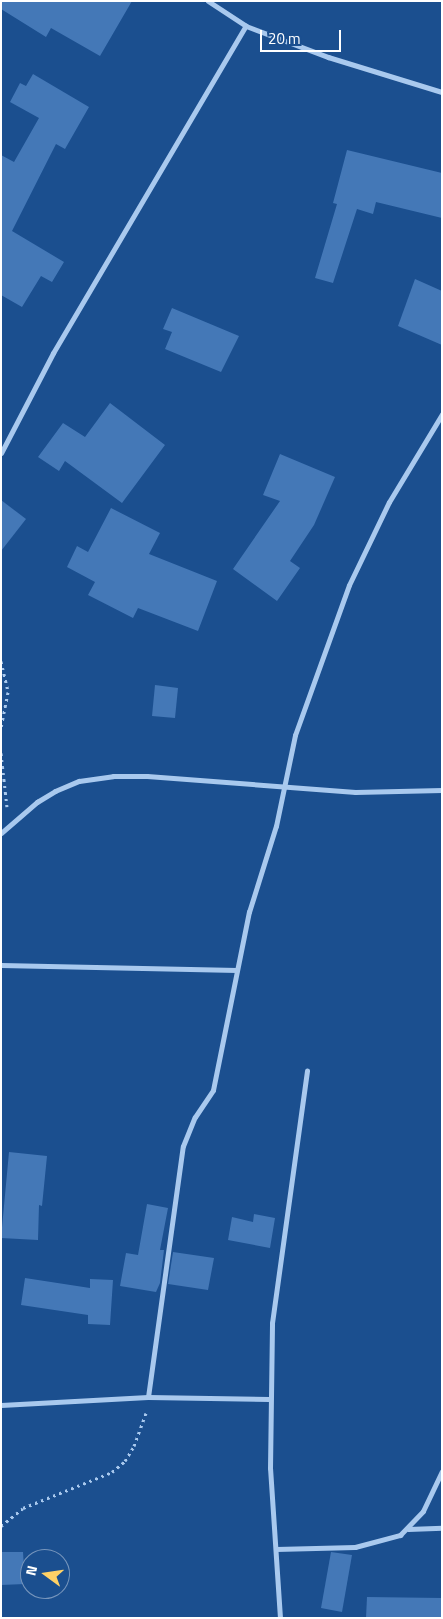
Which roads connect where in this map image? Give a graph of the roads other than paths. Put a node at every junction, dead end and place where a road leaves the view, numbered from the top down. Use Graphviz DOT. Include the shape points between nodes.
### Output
graph roads {
  1 [pos="208,1"];
  2 [pos="246,26"];
  3 [pos="442,92"];
  4 [pos="442,414"];
  5 [pos="1,453"];
  6 [pos="286,786"];
  7 [pos="442,790"];
  8 [pos="1,833"];
  9 [pos="1,965"];
  10 [pos="237,970"];
  11 [pos="307,1070"];
  12 [pos="148,1397"];
  13 [pos="270,1399"];
  14 [pos="1,1405"];
  15 [pos="442,1471"];
  16 [pos="442,1528"];
  17 [pos="408,1529"];
  18 [pos="276,1549"];
  19 [pos="280,1618"];
  1 -- 2 [label="street"];
  2 -- 3 [label="street" via="328,57"];
  2 -- 5 [label="street" via="53,354"];
  4 -- 6 [label="street" via="390,502 349,585 322,666 300,717"];
  6 -- 7 [label="street" via="355,792"];
  6 -- 8 [label="street" via="113,776 79,781 55,791"];
  6 -- 10 [label="street" via="249,912"];
  9 -- 10 [label="street"];
  10 -- 12 [label="street" via="213,1090 195,1117 183,1146"];
  11 -- 13 [label="street" via="272,1323"];
  12 -- 13 [label="street"];
  12 -- 14 [label="street"];
  13 -- 18 [label="street"];
  15 -- 17 [label="street" via="423,1511"];
  16 -- 17 [label="street"];
  17 -- 18 [label="street" via="388,1540 355,1547"];
  18 -- 19 [label="street"];
}
